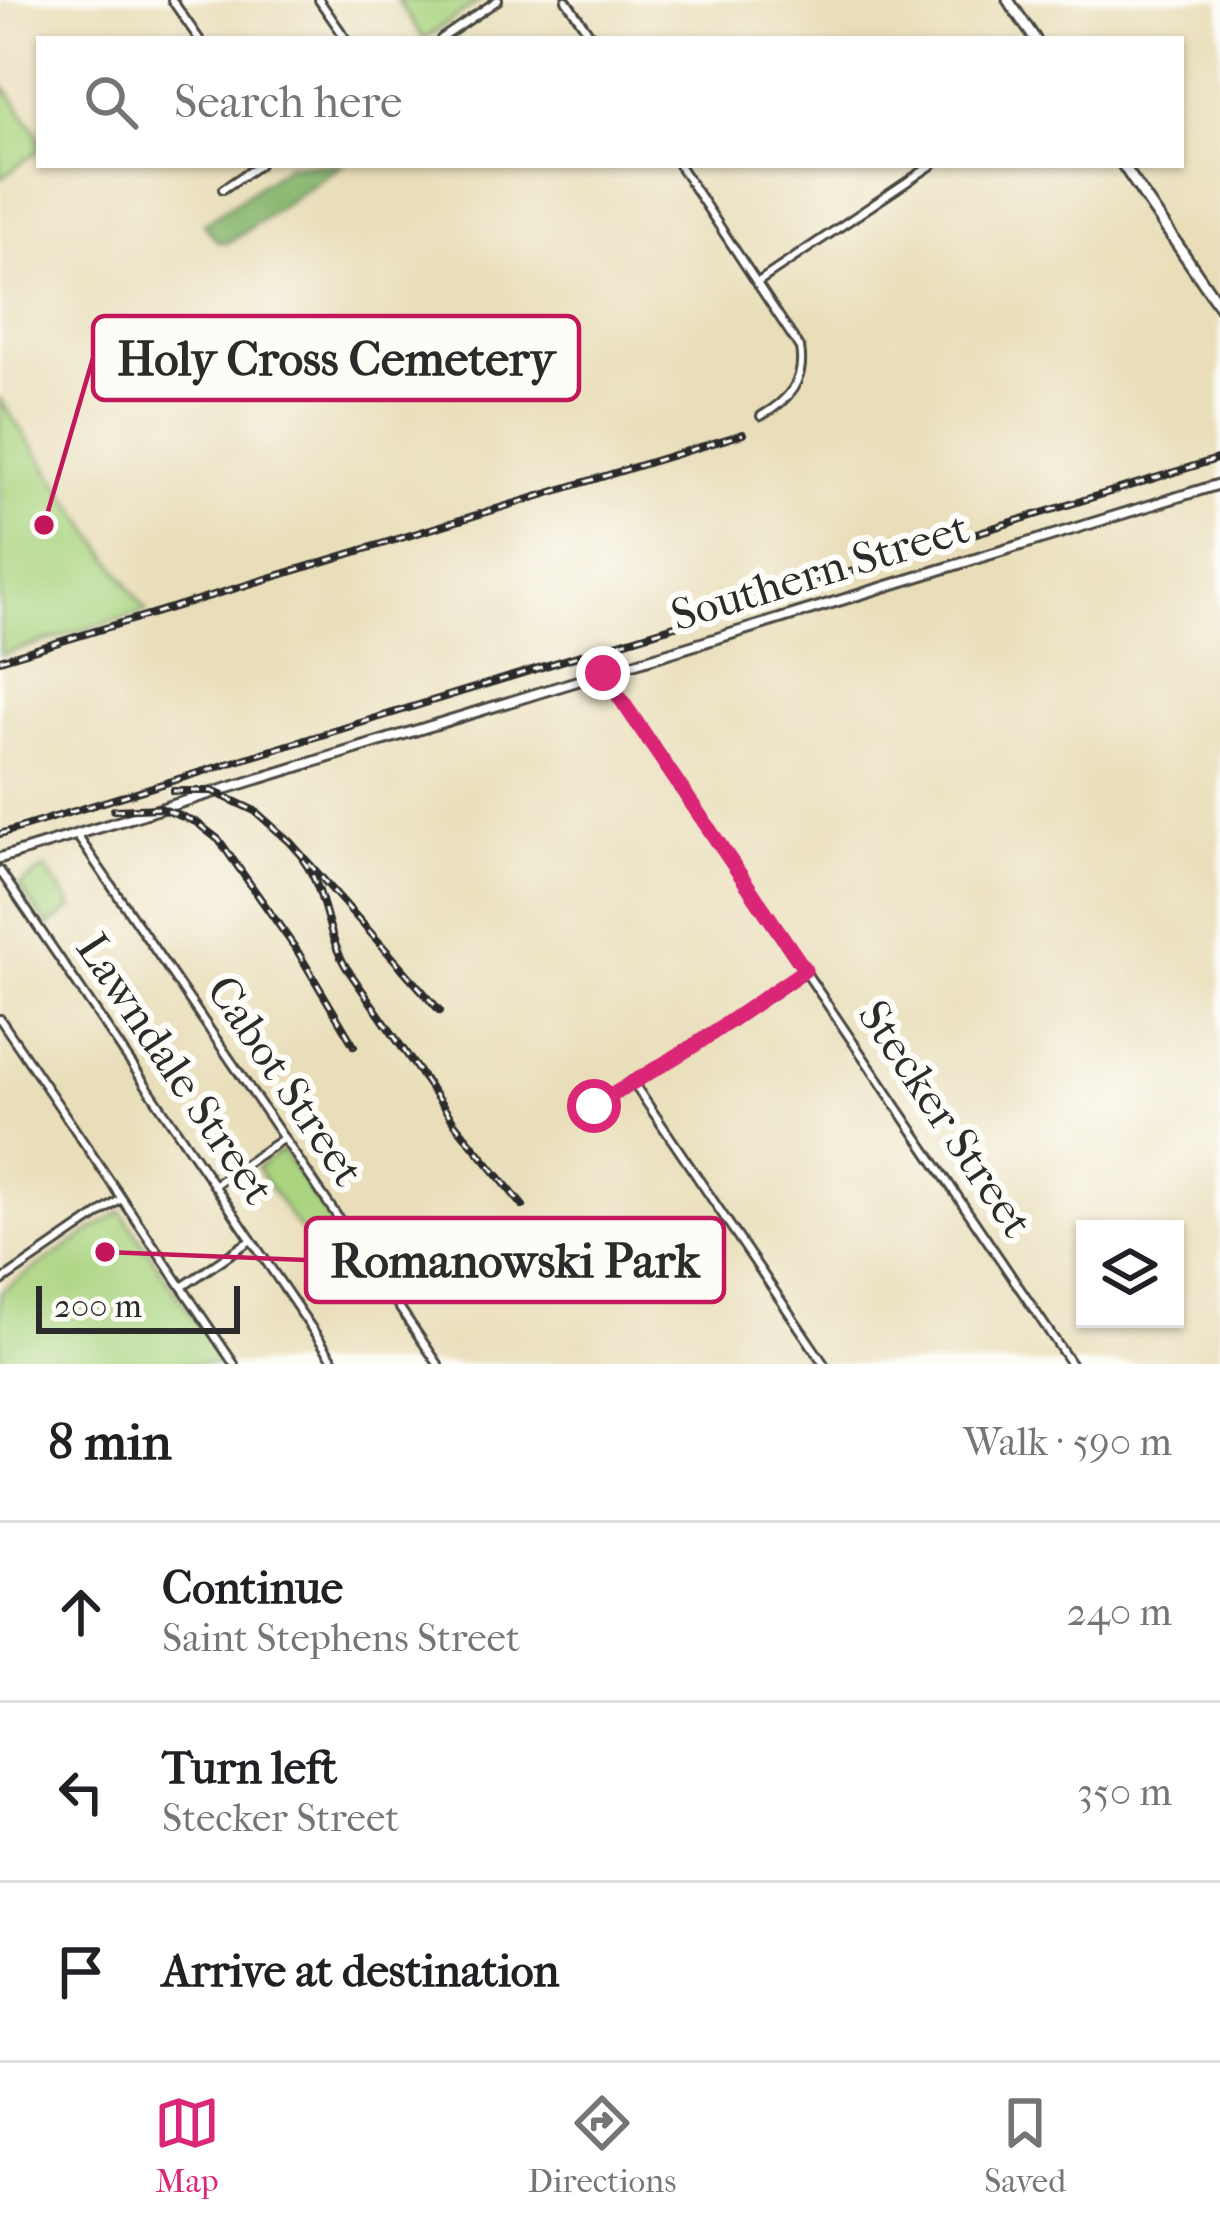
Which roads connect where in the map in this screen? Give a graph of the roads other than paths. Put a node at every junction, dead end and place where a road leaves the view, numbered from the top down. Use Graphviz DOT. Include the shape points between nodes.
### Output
graph roads {
  1 [pos="172,0"];
  2 [pos="320,0"];
  3 [pos="498,0"];
  4 [pos="566,0"];
  5 [pos="1008,0"];
  6 [pos="197,36"];
  7 [pos="344,36"];
  8 [pos="445,36"];
  9 [pos="591,36"];
  10 [pos="1033,36"];
  11 [pos="254,168"];
  12 [pos="681,168"];
  13 [pos="928,168"];
  14 [pos="1125,168"];
  15 [pos="223,189"];
  16 [pos="758,282"];
  17 [pos="1220,308"];
  18 [pos="761,416"];
  19 [pos="1220,484"];
  20 [pos="603,673"];
  21 [pos="76,834"];
  22 [pos="0,858"];
  23 [pos="0,871"];
  24 [pos="805,970"];
  25 [pos="0,1019"];
  26 [pos="632,1081"];
  27 [pos="594,1106"];
  28 [pos="284,1138"];
  29 [pos="214,1185"];
  30 [pos="122,1199"];
  31 [pos="251,1240"];
  32 [pos="0,1282"];
  33 [pos="182,1287"];
  34 [pos="234,1364"];
  35 [pos="336,1364"];
  36 [pos="439,1364"];
  37 [pos="824,1364"];
  38 [pos="1071,1364"];
  1 -- 6 [label="street"];
  2 -- 7 [label="street"];
  3 -- 8 [label="street"];
  4 -- 9 [label="street"];
  5 -- 10 [label="main road"];
  11 -- 15 [label="street"];
  12 -- 16 [label="street"];
  13 -- 16 [label="street"];
  14 -- 17 [label="main road"];
  16 -- 18 [label="street" via="802,359 791,394"];
  19 -- 20 [label="street, Southern Street"];
  20 -- 21 [label="street, Southern Street"];
  20 -- 24 [label="street, Stecker Street"];
  21 -- 22 [label="street, Southern Street"];
  21 -- 28 [label="street, Cabot Street"];
  23 -- 29 [label="street, Lawndale Street"];
  24 -- 26 [label="street"];
  24 -- 38 [label="street, Stecker Street"];
  25 -- 30 [label="street"];
  26 -- 27 [label="street"];
  26 -- 37 [label="street"];
  28 -- 29 [label="street"];
  28 -- 36 [label="street, Cabot Street"];
  29 -- 31 [label="street, Lawndale Street"];
  30 -- 32 [label="street"];
  30 -- 33 [label="street"];
  31 -- 33 [label="street"];
  31 -- 35 [label="street, Lawndale Street"];
  33 -- 34 [label="street"];
}
